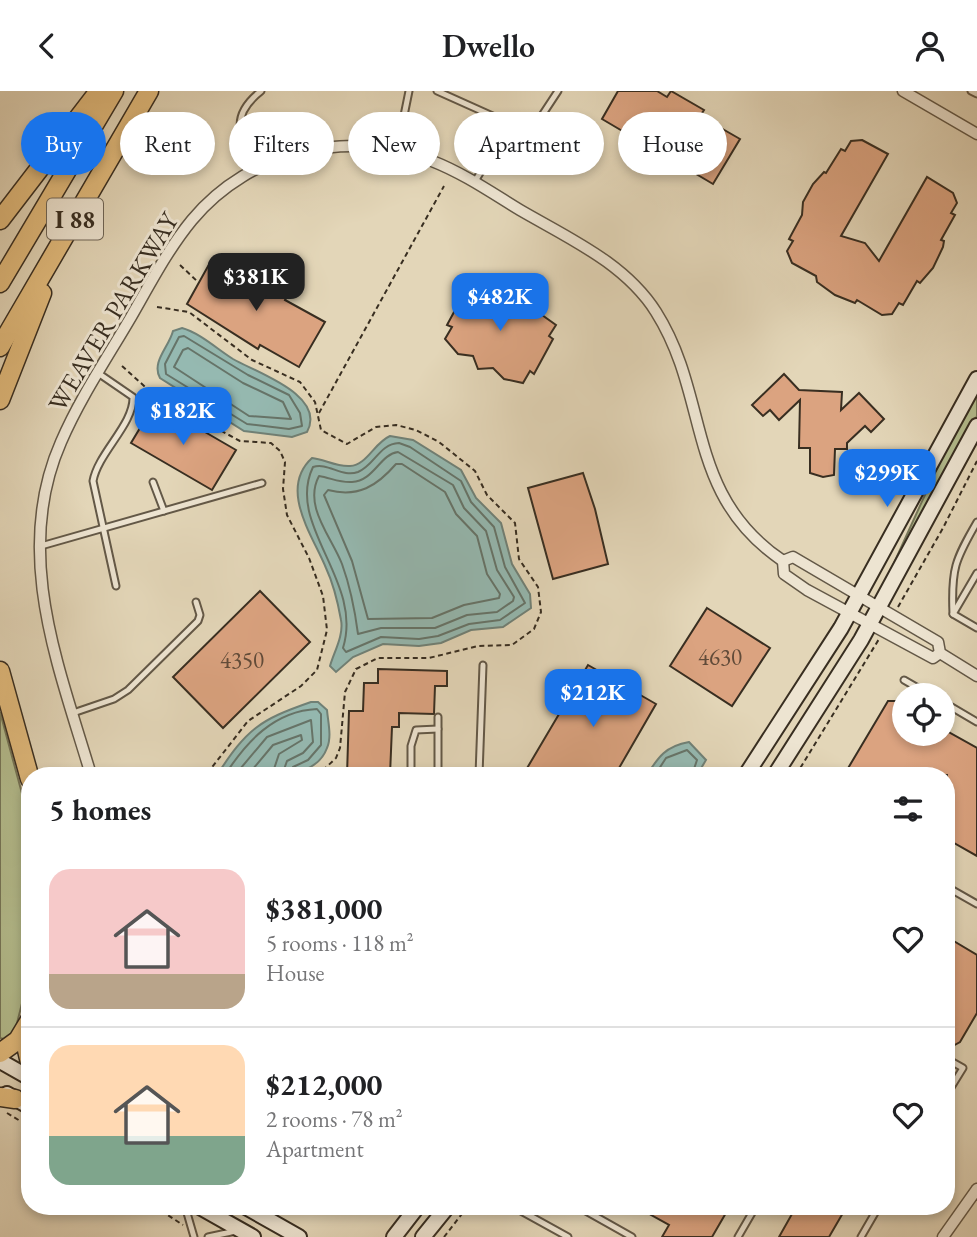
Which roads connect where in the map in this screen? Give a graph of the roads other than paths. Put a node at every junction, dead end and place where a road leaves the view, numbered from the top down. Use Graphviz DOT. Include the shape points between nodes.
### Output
graph roads {
  1 [pos="99,91"];
  2 [pos="114,91"];
  3 [pos="149,91"];
  4 [pos="261,91"];
  5 [pos="409,91"];
  6 [pos="437,91"];
  7 [pos="558,91"];
  8 [pos="903,91"];
  9 [pos="971,91"];
  10 [pos="977,94"];
  11 [pos="243,112"];
  12 [pos="405,112"];
  13 [pos="484,112"];
  14 [pos="544,112"];
  15 [pos="977,134"];
  16 [pos="440,164"];
  17 [pos="246,175"];
  18 [pos="479,175"];
  19 [pos="474,183"];
  20 [pos="0,220"];
  21 [pos="70,227"];
  22 [pos="0,283"];
  23 [pos="0,347"];
  24 [pos="98,373"];
  25 [pos="977,379"];
  26 [pos="0,400"];
  27 [pos="977,426"];
  28 [pos="153,482"];
  29 [pos="262,483"];
  30 [pos="164,511"];
  31 [pos="977,522"];
  32 [pos="102,529"];
  33 [pos="38,547"];
  34 [pos="783,561"];
  35 [pos="977,573"];
  36 [pos="116,586"];
  37 [pos="859,596"];
  38 [pos="197,602"];
  39 [pos="880,608"];
  40 [pos="850,612"];
  41 [pos="953,614"];
  42 [pos="871,624"];
  43 [pos="977,628"];
  44 [pos="940,653"];
  45 [pos="483,665"];
  46 [pos="0,671"];
  47 [pos="977,676"];
  48 [pos="904,680"];
  49 [pos="909,683"];
  50 [pos="955,709"];
  51 [pos="73,713"];
  52 [pos="438,717"];
  53 [pos="977,722"];
  54 [pos="438,729"];
  55 [pos="27,767"];
  56 [pos="89,767"];
  57 [pos="411,767"];
  58 [pos="438,767"];
  59 [pos="479,767"];
  60 [pos="751,767"];
  61 [pos="780,767"];
  62 [pos="955,892"];
  63 [pos="977,904"];
  64 [pos="21,1035"];
  65 [pos="0,1053"];
  66 [pos="0,1061"];
  67 [pos="955,1064"];
  68 [pos="21,1074"];
  69 [pos="955,1080"];
  70 [pos="977,1189"];
  71 [pos="188,1215"];
  72 [pos="214,1215"];
  73 [pos="261,1215"];
  74 [pos="411,1215"];
  75 [pos="441,1215"];
  76 [pos="528,1215"];
  77 [pos="593,1215"];
  78 [pos="751,1215"];
  79 [pos="874,1215"];
  80 [pos="247,1233"];
  81 [pos="194,1234"];
  82 [pos="208,1237"];
  83 [pos="299,1237"];
  84 [pos="394,1237"];
  85 [pos="423,1237"];
  86 [pos="568,1237"];
  87 [pos="632,1237"];
  88 [pos="738,1237"];
  89 [pos="861,1237"];
  90 [pos="943,1237"];
  1 -- 20 [label="highway"];
  2 -- 22 [label="highway, I 88"];
  3 -- 21 [label="highway, I 88"];
  4 -- 11 [label="lane"];
  5 -- 12 [label="lane"];
  6 -- 13 [label="lane"];
  7 -- 14 [label="lane"];
  8 -- 15 [label="street"];
  9 -- 10 [label="lane"];
  16 -- 19 [label="street, WEAVER PARKWAY"];
  17 -- 24 [label="street, WEAVER PARKWAY" via="220,192 179,236"];
  18 -- 19 [label="lane"];
  19 -- 34 [label="street, WEAVER PARKWAY" via="607,262 639,290 675,348 703,453 720,494 749,533"];
  21 -- 23 [label="highway, I 88"];
  21 -- 26 [label="highway"];
  24 -- 32 [label="lane" via="128,391 133,404 94,475"];
  24 -- 33 [label="street, WEAVER PARKWAY" via="53,462 42,503"];
  25 -- 37 [label="street"];
  27 -- 39 [label="street"];
  28 -- 30 [label="lane"];
  29 -- 30 [label="lane"];
  30 -- 32 [label="lane"];
  31 -- 41 [label="lane" via="955,560"];
  32 -- 33 [label="lane"];
  32 -- 36 [label="lane"];
  33 -- 51 [label="street, WEAVER PARKWAY" via="45,617"];
  34 -- 37 [label="street, WEAVER PARKWAY" via="793,557"];
  34 -- 40 [label="street, WEAVER PARKWAY" via="784,574 794,582"];
  35 -- 41 [label="lane"];
  37 -- 39 [label="street"];
  37 -- 40 [label="street"];
  38 -- 51 [label="lane" via="198,621 143,678 114,699"];
  39 -- 42 [label="street"];
  39 -- 44 [label="street" via="938,642"];
  40 -- 42 [label="street, WEAVER PARKWAY"];
  40 -- 60 [label="street"];
  41 -- 43 [label="lane"];
  42 -- 44 [label="street, WEAVER PARKWAY" via="933,658"];
  42 -- 61 [label="street"];
  44 -- 47 [label="street"];
  45 -- 59 [label="lane"];
  46 -- 55 [label="highway"];
  48 -- 49 [label="lane"];
  50 -- 53 [label="lane"];
  51 -- 56 [label="street, WEAVER PARKWAY"];
  52 -- 54 [label="lane"];
  54 -- 57 [label="lane" via="416,730"];
  54 -- 58 [label="lane"];
  62 -- 63 [label="lane"];
  64 -- 65 [label="highway"];
  66 -- 68 [label="street"];
  67 -- 69 [label="lane" via="962,1068"];
  70 -- 90 [label="street"];
  71 -- 81 [label="lane"];
  72 -- 80 [label="street"];
  73 -- 83 [label="street"];
  74 -- 84 [label="street"];
  75 -- 85 [label="street"];
  76 -- 86 [label="lane"];
  77 -- 87 [label="lane"];
  78 -- 88 [label="lane"];
  79 -- 89 [label="lane"];
  80 -- 82 [label="lane"];
}
